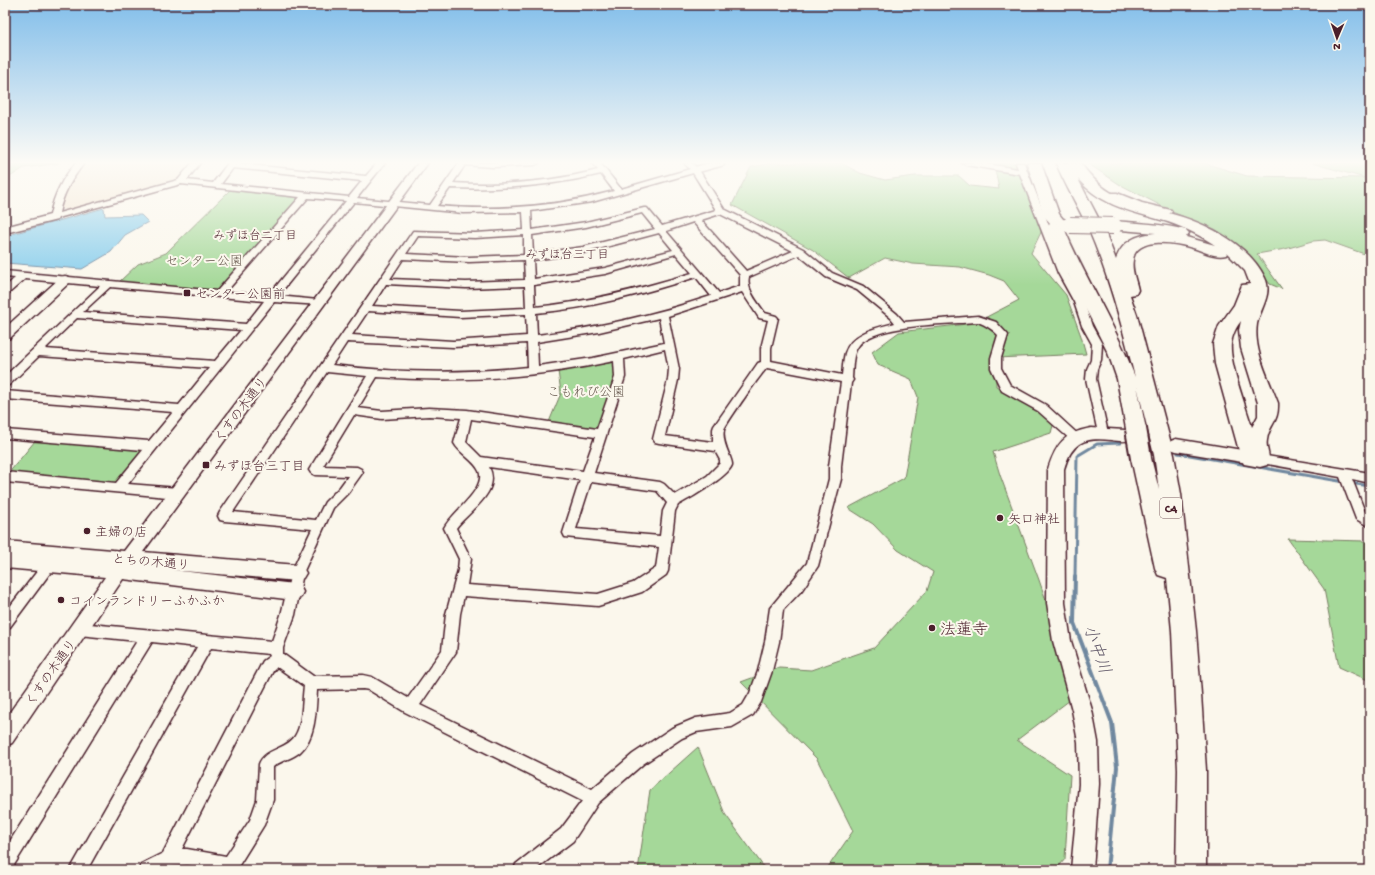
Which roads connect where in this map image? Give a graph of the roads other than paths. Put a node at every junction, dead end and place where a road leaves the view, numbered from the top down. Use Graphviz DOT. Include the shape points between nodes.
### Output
graph roads {
  1 [pos="56,204"];
  2 [pos="104,204"];
  3 [pos="297,204"];
  4 [pos="348,204"];
  5 [pos="392,204"];
  6 [pos="435,204"];
  7 [pos="567,204"];
  8 [pos="716,204"];
  9 [pos="1041,204"];
  10 [pos="1046,204"];
  11 [pos="1079,204"];
  12 [pos="1083,204"];
  13 [pos="1122,204"];
  14 [pos="1139,204"];
  15 [pos="432,208"];
  16 [pos="527,209"];
  17 [pos="721,211"];
  18 [pos="1168,212"];
  19 [pos="54,218"];
  20 [pos="695,219"];
  21 [pos="1065,222"];
  22 [pos="5,230"];
  23 [pos="661,230"];
  24 [pos="528,234"];
  25 [pos="1226,250"];
  26 [pos="678,251"];
  27 [pos="800,251"];
  28 [pos="400,256"];
  29 [pos="528,257"];
  30 [pos="5,274"];
  31 [pos="697,274"];
  32 [pos="744,275"];
  33 [pos="23,276"];
  34 [pos="65,280"];
  35 [pos="383,281"];
  36 [pos="529,283"];
  37 [pos="107,284"];
  38 [pos="744,288"];
  39 [pos="5,292"];
  40 [pos="219,294"];
  41 [pos="717,297"];
  42 [pos="271,298"];
  43 [pos="318,303"];
  44 [pos="364,308"];
  45 [pos="530,310"];
  46 [pos="663,314"];
  47 [pos="75,315"];
  48 [pos="901,325"];
  49 [pos="249,327"];
  50 [pos="5,335"];
  51 [pos="344,338"];
  52 [pos="532,339"];
  53 [pos="670,345"];
  54 [pos="36,352"];
  55 [pos="619,356"];
  56 [pos="766,364"];
  57 [pos="217,365"];
  58 [pos="323,368"];
  59 [pos="533,370"];
  60 [pos="374,373"];
  61 [pos="848,380"];
  62 [pos="5,382"];
  63 [pos="5,395"];
  64 [pos="182,409"];
  65 [pos="352,411"];
  66 [pos="467,414"];
  67 [pos="1130,432"];
  68 [pos="1102,433"];
  69 [pos="5,434"];
  70 [pos="601,434"];
  71 [pos="1076,438"];
  72 [pos="152,446"];
  73 [pos="719,447"];
  74 [pos="1170,450"];
  75 [pos="1255,459"];
  76 [pos="478,461"];
  77 [pos="5,477"];
  78 [pos="588,478"];
  79 [pos="1370,478"];
  80 [pos="1346,479"];
  81 [pos="119,487"];
  82 [pos="178,493"];
  83 [pos="674,502"];
  84 [pos="1370,522"];
  85 [pos="320,525"];
  86 [pos="665,542"];
  87 [pos="5,548"];
  88 [pos="5,561"];
  89 [pos="49,565"];
  90 [pos="123,565"];
  91 [pos="1167,570"];
  92 [pos="297,573"];
  93 [pos="458,590"];
  94 [pos="294,592"];
  95 [pos="5,623"];
  96 [pos="79,629"];
  97 [pos="148,636"];
  98 [pos="207,642"];
  99 [pos="277,653"];
  100 [pos="311,682"];
  101 [pos="410,707"];
  102 [pos="5,736"];
  103 [pos="593,798"];
  104 [pos="169,859"];
  105 [pos="5,864"];
  106 [pos="78,870"];
  107 [pos="146,870"];
  108 [pos="522,870"];
  109 [pos="1082,870"];
  110 [pos="1180,870"];
  111 [pos="1192,870"];
  1 -- 19 [label="street"];
  2 -- 19 [label="street"];
  3 -- 40 [label="street"];
  4 -- 42 [label="street"];
  5 -- 15 [label="street"];
  5 -- 43 [label="street, くすの木通り"];
  6 -- 15 [label="street"];
  7 -- 16 [label="street"];
  8 -- 17 [label="street"];
  9 -- 68 [label="street" via="1063,273 1079,302 1096,344 1096,360 1091,379"];
  10 -- 21 [label="highway" via="1052,216"];
  11 -- 91 [label="highway, C4" via="1106,268 1138,370 1156,454"];
  12 -- 74 [label="highway, C4" via="1112,269"];
  13 -- 25 [label="highway" via="1196,228"];
  14 -- 18 [label="street"];
  15 -- 16 [label="street" via="463,211"];
  16 -- 24 [label="street"];
  17 -- 20 [label="street"];
  17 -- 27 [label="street"];
  19 -- 22 [label="street"];
  20 -- 23 [label="street"];
  20 -- 32 [label="street"];
  21 -- 25 [label="highway, bridge" via="1159,229 1182,233"];
  21 -- 67 [label="highway" via="1056,228 1068,258 1117,353 1126,378"];
  23 -- 24 [label="street" via="644,210 606,221"];
  23 -- 26 [label="street"];
  23 -- 29 [label="street" via="582,250"];
  24 -- 28 [label="street" via="457,236 416,233"];
  24 -- 29 [label="street"];
  25 -- 74 [label="highway" via="1191,241 1157,238 1139,242 1126,255 1125,268 1158,413"];
  25 -- 75 [label="highway" via="1247,281 1247,295 1228,326 1222,344 1224,364"];
  25 -- 75 [label="highway" via="1250,267 1259,288 1259,296 1248,328 1250,347 1269,412 1268,419 1256,439"];
  26 -- 31 [label="street"];
  26 -- 36 [label="street" via="604,272"];
  27 -- 32 [label="street"];
  27 -- 48 [label="street" via="829,274 860,288"];
  28 -- 29 [label="street" via="448,260"];
  28 -- 35 [label="street"];
  29 -- 36 [label="street"];
  30 -- 33 [label="street"];
  31 -- 41 [label="street"];
  31 -- 45 [label="street" via="620,296"];
  32 -- 38 [label="street"];
  33 -- 34 [label="street"];
  33 -- 39 [label="street"];
  34 -- 37 [label="street"];
  34 -- 50 [label="street"];
  35 -- 36 [label="street" via="446,286"];
  35 -- 44 [label="street"];
  36 -- 45 [label="street"];
  37 -- 40 [label="street"];
  37 -- 47 [label="street"];
  38 -- 41 [label="street"];
  38 -- 56 [label="street" via="762,316 773,318 766,348"];
  40 -- 42 [label="street"];
  41 -- 46 [label="street"];
  42 -- 43 [label="street"];
  42 -- 49 [label="street"];
  43 -- 82 [label="street, くすの木通り"];
  44 -- 45 [label="street" via="446,314"];
  44 -- 51 [label="street"];
  45 -- 52 [label="street"];
  46 -- 52 [label="street" via="594,330"];
  46 -- 53 [label="street"];
  47 -- 49 [label="street"];
  47 -- 54 [label="street"];
  48 -- 61 [label="street" via="872,334 856,343 850,353"];
  48 -- 71 [label="street" via="978,319 987,321 1003,335 996,358 996,368 1006,388 1042,408"];
  49 -- 57 [label="street"];
  51 -- 52 [label="street" via="461,344"];
  51 -- 58 [label="street"];
  52 -- 59 [label="street"];
  53 -- 55 [label="street"];
  53 -- 73 [label="street" via="673,380 659,439"];
  54 -- 57 [label="street"];
  54 -- 62 [label="street"];
  55 -- 59 [label="street"];
  55 -- 70 [label="street" via="620,377"];
  56 -- 61 [label="street"];
  56 -- 73 [label="street" via="762,366 718,429"];
  57 -- 64 [label="street"];
  58 -- 60 [label="street"];
  58 -- 85 [label="street" via="224,516"];
  59 -- 60 [label="street" via="440,376"];
  60 -- 65 [label="street"];
  61 -- 103 [label="street" via="835,478 817,551 812,566 777,608 772,642 756,697 748,710 732,720 696,725 677,733 638,759"];
  63 -- 64 [label="street"];
  64 -- 72 [label="street"];
  65 -- 66 [label="street" via="382,415 429,412"];
  65 -- 85 [label="street" via="314,470 356,472 344,490 329,505"];
  66 -- 70 [label="street"];
  66 -- 76 [label="street" via="460,442"];
  67 -- 68 [label="street"];
  67 -- 91 [label="highway, bridge" via="1141,458"];
  68 -- 71 [label="street"];
  69 -- 72 [label="street"];
  70 -- 78 [label="street"];
  71 -- 109 [label="street" via="1065,445 1056,469 1056,603 1062,641 1082,710 1088,742 1087,827"];
  72 -- 81 [label="street"];
  73 -- 83 [label="street" via="726,465 711,479"];
  74 -- 75 [label="street"];
  74 -- 111 [label="highway, C4" via="1170,494 1187,678 1192,770"];
  75 -- 80 [label="street"];
  76 -- 78 [label="street"];
  76 -- 93 [label="street" via="486,474 486,482 477,499 455,519 450,528 465,559"];
  77 -- 81 [label="street"];
  78 -- 83 [label="street" via="660,487"];
  78 -- 86 [label="street" via="569,533"];
  79 -- 80 [label="street"];
  80 -- 84 [label="street" via="1360,515"];
  81 -- 82 [label="street"];
  82 -- 90 [label="street, くすの木通り"];
  83 -- 86 [label="street" via="669,512"];
  85 -- 92 [label="street"];
  86 -- 93 [label="street" via="662,571 637,588 598,600"];
  87 -- 90 [label="street, とちの木通り"];
  88 -- 89 [label="street, とちの木通り"];
  89 -- 90 [label="street, とちの木通り"];
  89 -- 95 [label="street"];
  90 -- 92 [label="street, とちの木通り" via="234,566"];
  90 -- 94 [label="street, とちの木通り"];
  90 -- 96 [label="street, くすの木通り"];
  91 -- 110 [label="highway, C4" via="1180,731"];
  92 -- 94 [label="street"];
  93 -- 101 [label="street" via="449,652"];
  94 -- 99 [label="street"];
  96 -- 97 [label="street"];
  96 -- 102 [label="street, くすの木通り"];
  97 -- 98 [label="street"];
  97 -- 105 [label="street"];
  98 -- 99 [label="street"];
  98 -- 106 [label="street"];
  99 -- 100 [label="street"];
  99 -- 104 [label="street"];
  100 -- 101 [label="street" via="372,684"];
  100 -- 104 [label="street" via="306,727 302,739 296,746 274,756 266,764 265,800 256,826 230,865 187,857"];
  101 -- 103 [label="street"];
  103 -- 108 [label="street" via="566,835"];
  104 -- 107 [label="street"];
}
